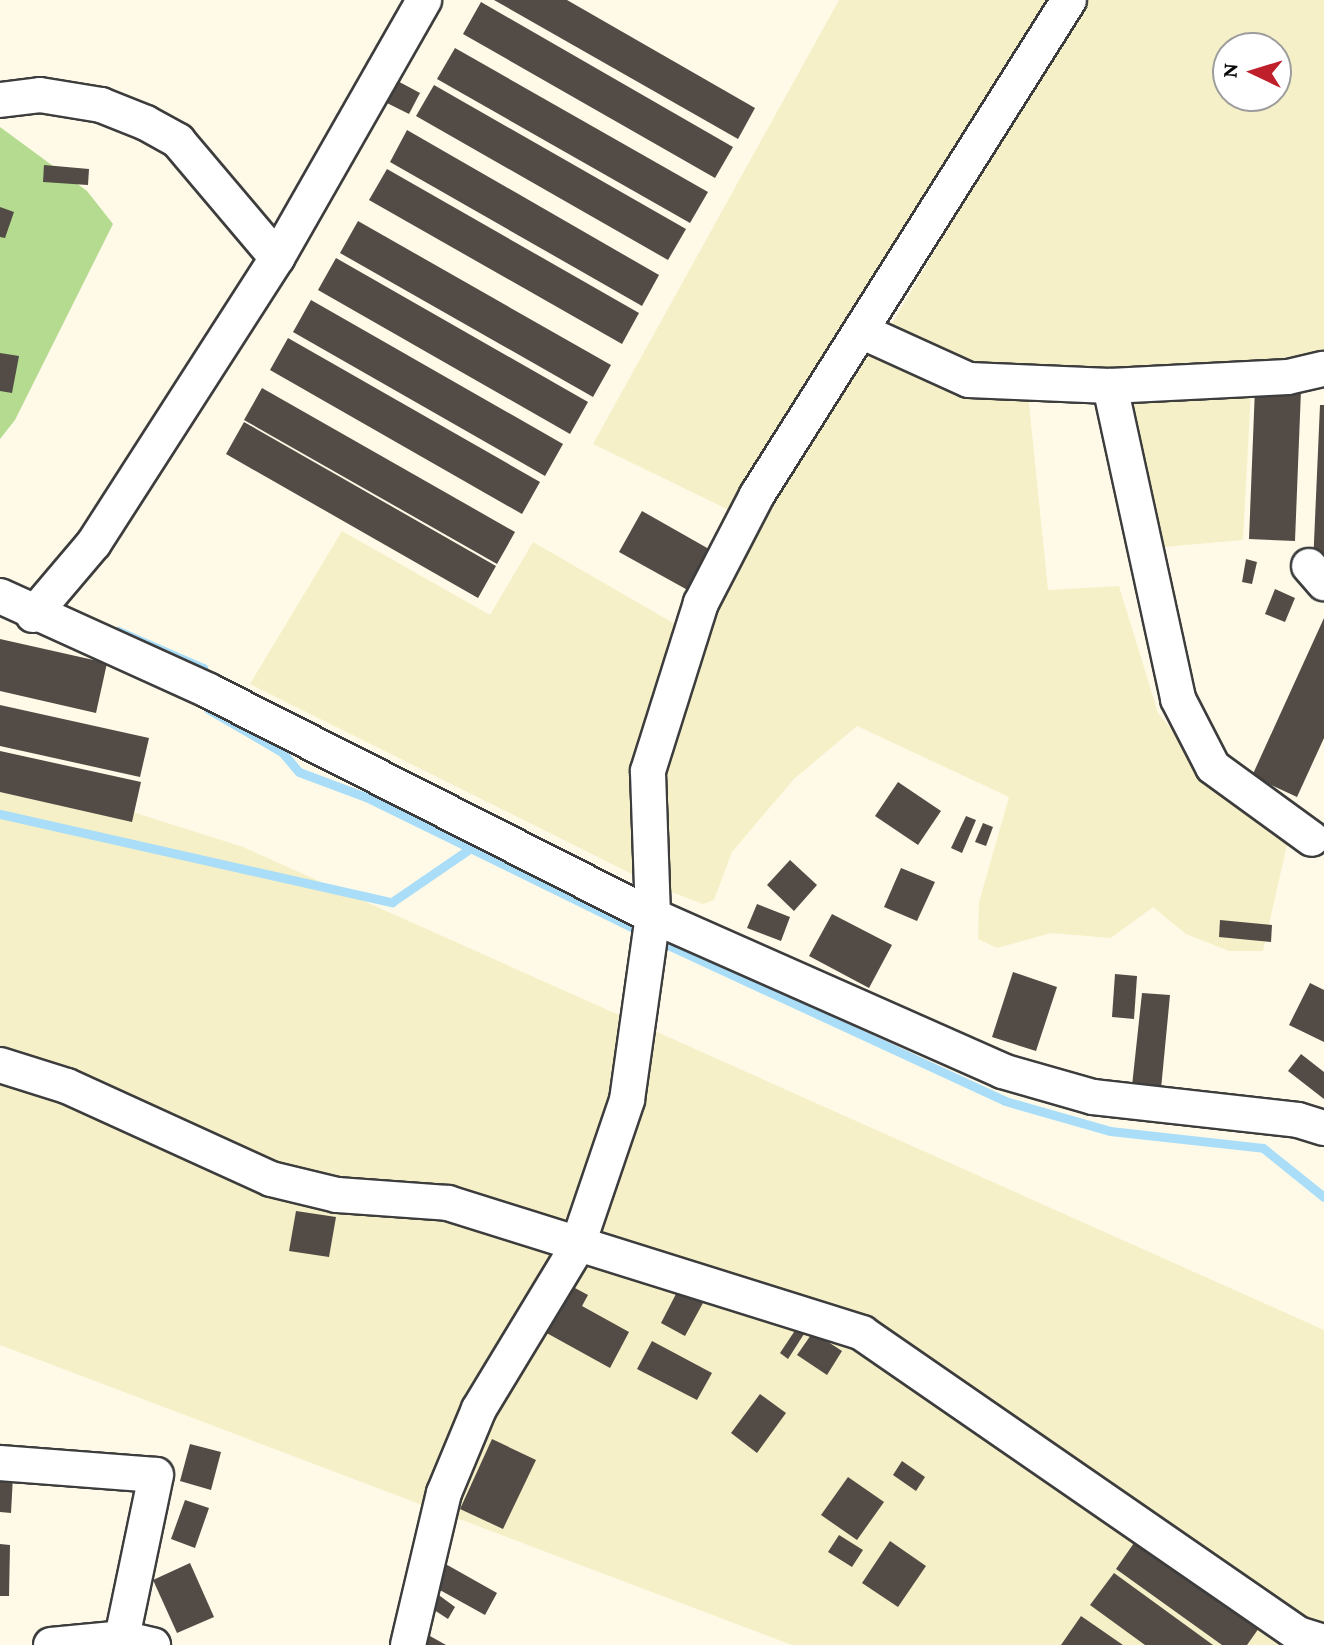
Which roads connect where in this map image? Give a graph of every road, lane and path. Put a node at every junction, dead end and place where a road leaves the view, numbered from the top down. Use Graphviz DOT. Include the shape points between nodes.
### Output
graph roads {
  1 [pos="424,0"];
  2 [pos="1069,0"];
  3 [pos="0,100"];
  4 [pos="277,258"];
  5 [pos="863,332"];
  6 [pos="1324,369"];
  7 [pos="1110,386"];
  8 [pos="0,596"];
  9 [pos="33,615"];
  10 [pos="1312,839"];
  11 [pos="653,916"];
  12 [pos="0,1065"];
  13 [pos="1324,1128"];
  14 [pos="577,1247"];
  15 [pos="1,1454"];
  16 [pos="137,1642"];
  17 [pos="1324,1642"];
  18 [pos="51,1645"];
  19 [pos="408,1645"];
  1 -- 4 [label="street"];
  2 -- 5 [label="street"];
  3 -- 4 [label="street" via="40,95 101,105 178,141"];
  4 -- 9 [label="street" via="94,543"];
  5 -- 7 [label="street" via="969,380"];
  5 -- 11 [label="street" via="757,495 701,603 648,771"];
  6 -- 7 [label="street" via="1288,377"];
  7 -- 10 [label="street" via="1178,699 1213,767"];
  8 -- 9 [label="street"];
  9 -- 11 [label="street" via="209,691"];
  11 -- 13 [label="street" via="1049,1087"];
  11 -- 14 [label="street" via="627,1100"];
  12 -- 14 [label="street" via="67,1086 284,1183 337,1195 448,1203"];
  14 -- 17 [label="street" via="862,1333 1298,1634"];
  14 -- 19 [label="street" via="479,1409 461,1451 444,1493"];
  15 -- 16 [label="street" via="156,1475"];
  16 -- 18 [label="street"];
}
